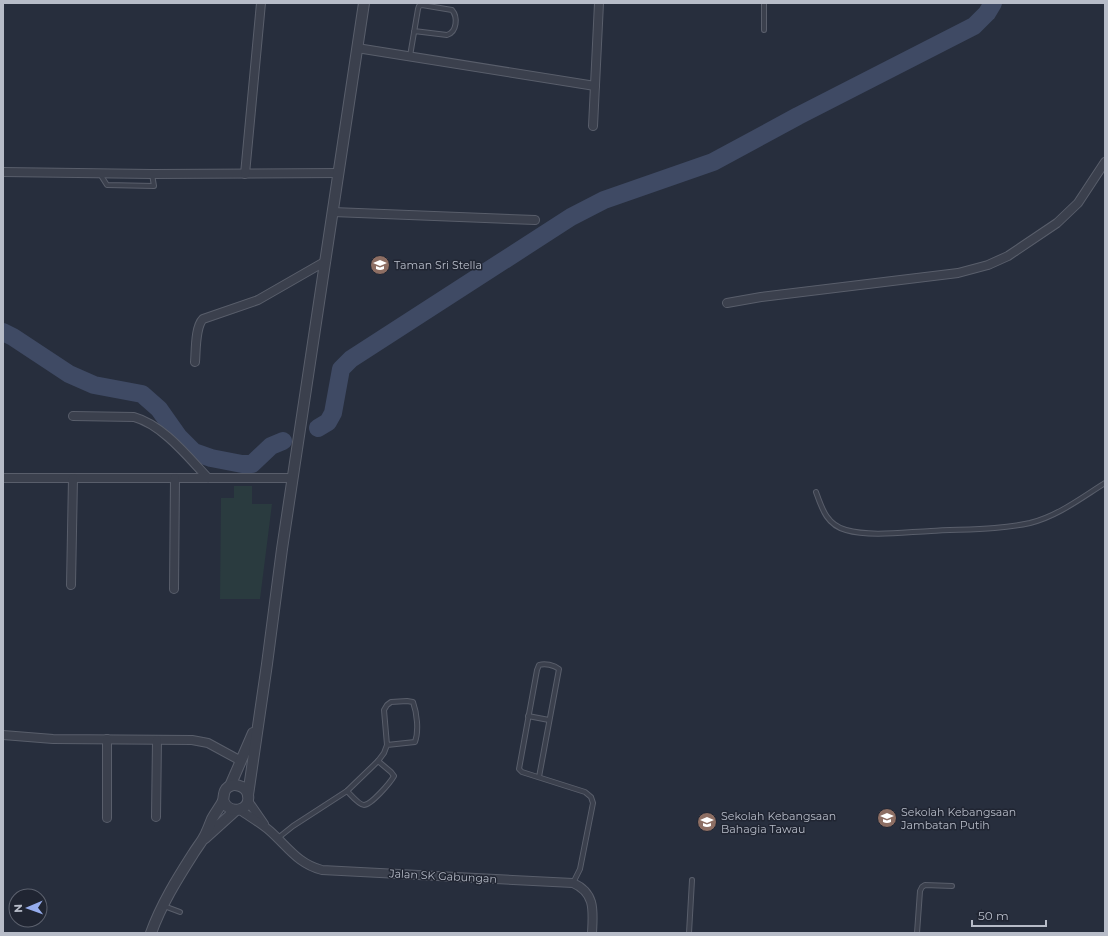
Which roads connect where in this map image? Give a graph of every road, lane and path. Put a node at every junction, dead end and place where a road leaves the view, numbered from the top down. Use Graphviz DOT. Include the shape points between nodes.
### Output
graph roads {
  1 [pos="262,3"];
  2 [pos="364,3"];
  3 [pos="599,3"];
  4 [pos="764,3"];
  5 [pos="764,30"];
  6 [pos="414,31"];
  7 [pos="357,48"];
  8 [pos="410,57"];
  9 [pos="595,86"];
  10 [pos="593,126"];
  11 [pos="1105,162"];
  12 [pos="3,172"];
  13 [pos="339,173"];
  14 [pos="245,174"];
  15 [pos="333,212"];
  16 [pos="535,220"];
  17 [pos="326,262"];
  18 [pos="727,303"];
  19 [pos="195,362"];
  20 [pos="73,416"];
  21 [pos="3,478"];
  22 [pos="73,478"];
  23 [pos="174,478"];
  24 [pos="208,478"];
  25 [pos="293,478"];
  26 [pos="1105,483"];
  27 [pos="816,492"];
  28 [pos="71,585"];
  29 [pos="174,589"];
  30 [pos="260,715"];
  31 [pos="528,716"];
  32 [pos="550,720"];
  33 [pos="3,734"];
  34 [pos="107,740"];
  35 [pos="156,740"];
  36 [pos="387,745"];
  37 [pos="241,761"];
  38 [pos="378,761"];
  39 [pos="538,777"];
  40 [pos="230,786"];
  41 [pos="347,791"];
  42 [pos="248,798"];
  43 [pos="223,800"];
  44 [pos="238,810"];
  45 [pos="156,817"];
  46 [pos="107,818"];
  47 [pos="268,830"];
  48 [pos="278,838"];
  49 [pos="203,839"];
  50 [pos="692,880"];
  51 [pos="574,884"];
  52 [pos="952,886"];
  53 [pos="163,905"];
  54 [pos="180,912"];
  55 [pos="151,933"];
  56 [pos="592,933"];
  57 [pos="689,933"];
  58 [pos="917,933"];
  1 -- 14 [label="street"];
  2 -- 7 [label="street"];
  3 -- 9 [label="street"];
  4 -- 5 [label="lane"];
  6 -- 6 [label="lane" via="419,6 452,10 456,15 451,34"];
  6 -- 8 [label="lane"];
  7 -- 8 [label="street"];
  7 -- 13 [label="street"];
  8 -- 9 [label="street"];
  9 -- 10 [label="street"];
  11 -- 18 [label="street" via="1078,203 1057,223 1008,256 988,265 958,273"];
  12 -- 14 [label="street"];
  13 -- 14 [label="street"];
  13 -- 15 [label="street"];
  15 -- 16 [label="street"];
  15 -- 17 [label="street"];
  17 -- 19 [label="street" via="258,300 203,319 198,329"];
  17 -- 25 [label="street"];
  20 -- 24 [label="street" via="134,417 143,420 167,436"];
  21 -- 22 [label="street"];
  22 -- 23 [label="street"];
  22 -- 28 [label="street"];
  23 -- 24 [label="street"];
  23 -- 29 [label="street"];
  24 -- 25 [label="street"];
  25 -- 30 [label="street"];
  26 -- 27 [label="lane" via="1057,513 1031,523 900,533 846,530 832,522 822,511"];
  30 -- 37 [label="street"];
  30 -- 42 [label="street"];
  31 -- 32 [label="lane"];
  31 -- 32 [label="lane" via="539,665 556,666 559,669"];
  31 -- 39 [label="lane" via="519,770"];
  32 -- 39 [label="lane"];
  33 -- 34 [label="street" via="53,739"];
  34 -- 35 [label="street"];
  34 -- 46 [label="street"];
  35 -- 37 [label="street" via="192,740 208,743"];
  35 -- 45 [label="street"];
  36 -- 36 [label="lane" via="384,710 387,704 413,702 417,735 415,742"];
  36 -- 38 [label="lane"];
  37 -- 40 [label="street"];
  38 -- 41 [label="lane"];
  38 -- 41 [label="lane" via="394,776 371,802 362,805"];
  39 -- 51 [label="lane" via="585,792 591,797 593,803 580,869"];
  40 -- 42 [label="street" via="241,786"];
  40 -- 43 [label="street" via="224,792"];
  41 -- 48 [label="lane"];
  42 -- 44 [label="street" via="245,806"];
  42 -- 47 [label="street, Jalan SK Gabungan"];
  43 -- 44 [label="street" via="226,807"];
  43 -- 49 [label="street"];
  44 -- 47 [label="street, Jalan SK Gabungan"];
  44 -- 49 [label="street"];
  47 -- 48 [label="street, Jalan SK Gabungan"];
  48 -- 51 [label="street, Jalan SK Gabungan" via="302,861 322,870"];
  49 -- 53 [label="street"];
  50 -- 57 [label="lane"];
  51 -- 56 [label="street" via="590,896"];
  52 -- 58 [label="lane" via="922,887"];
  53 -- 54 [label="lane"];
  53 -- 55 [label="street"];
}
